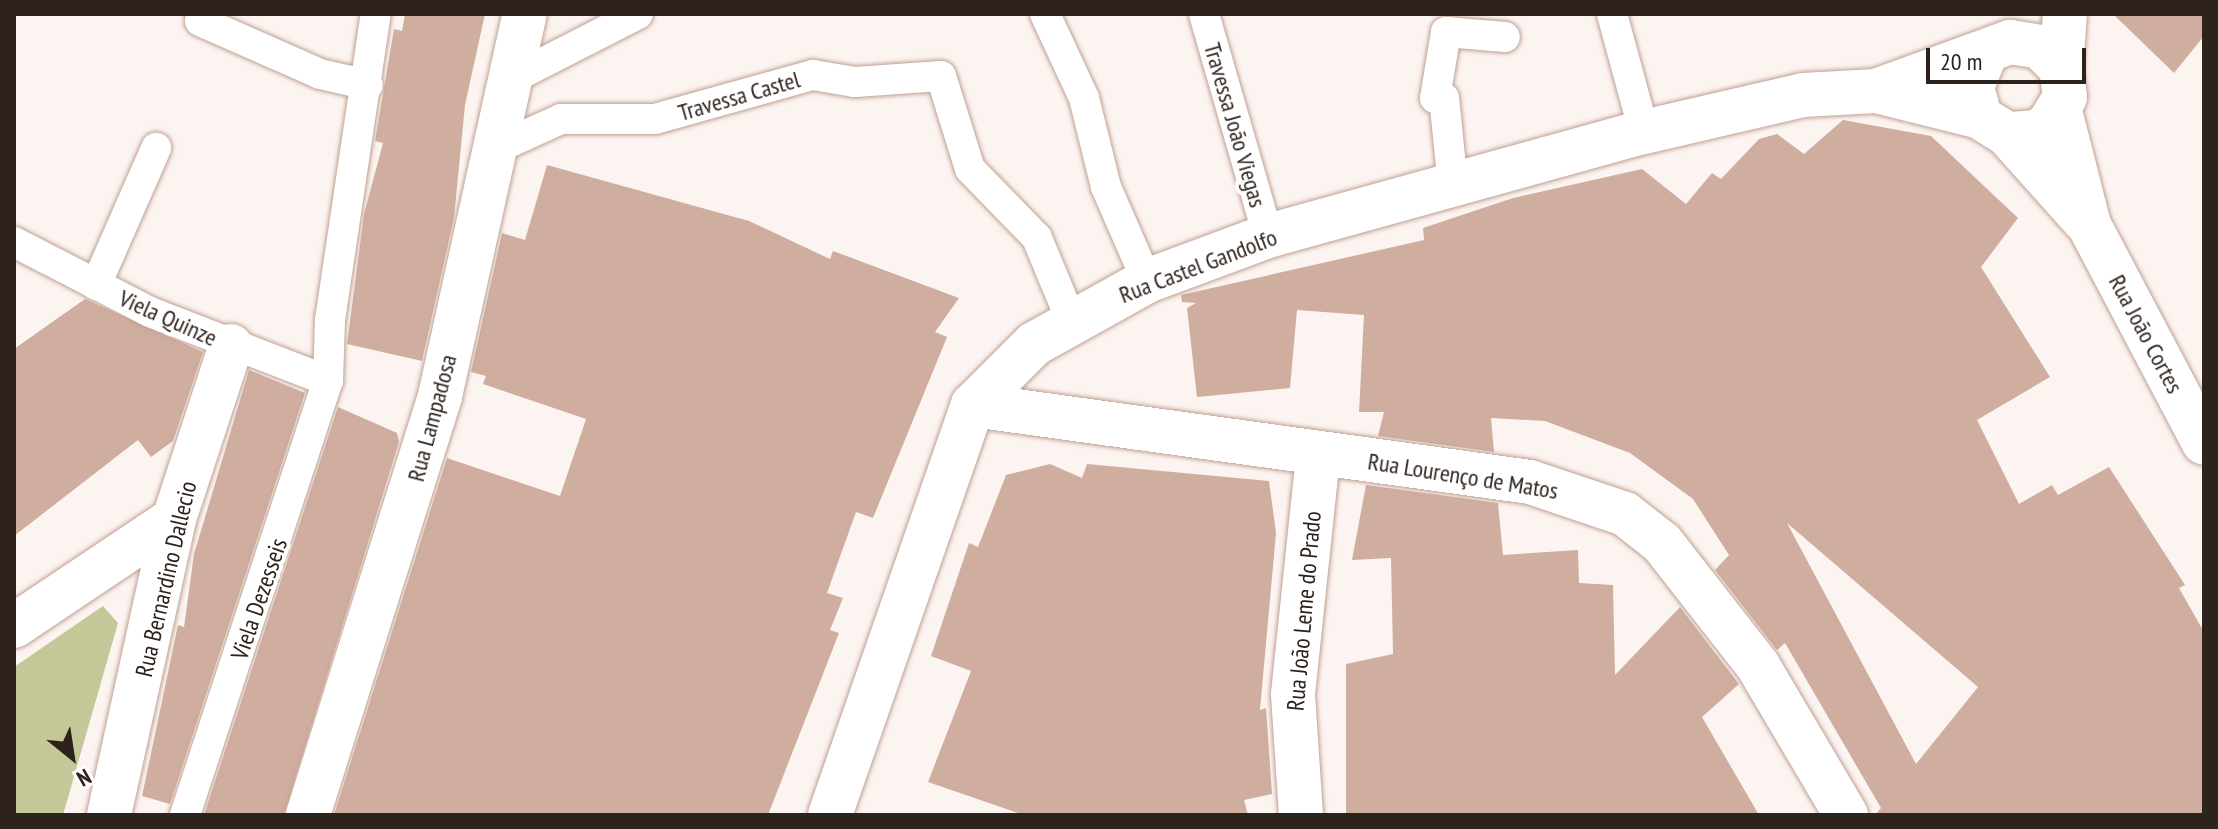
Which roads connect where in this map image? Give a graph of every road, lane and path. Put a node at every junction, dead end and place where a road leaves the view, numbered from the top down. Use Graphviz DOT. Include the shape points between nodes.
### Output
graph roads {
  1 [pos="376,14"];
  2 [pos="525,14"];
  3 [pos="638,14"];
  4 [pos="1045,14"];
  5 [pos="1204,14"];
  6 [pos="1612,14"];
  7 [pos="2065,14"];
  8 [pos="200,21"];
  9 [pos="1505,37"];
  10 [pos="1994,40"];
  11 [pos="2061,68"];
  12 [pos="515,77"];
  13 [pos="368,85"];
  14 [pos="1876,91"];
  15 [pos="2060,111"];
  16 [pos="1994,126"];
  17 [pos="1644,132"];
  18 [pos="156,148"];
  19 [pos="497,148"];
  20 [pos="1453,186"];
  21 [pos="2089,225"];
  22 [pos="1268,236"];
  23 [pos="14,242"];
  24 [pos="1147,281"];
  25 [pos="96,285"];
  26 [pos="1071,320"];
  27 [pos="231,346"];
  28 [pos="328,381"];
  29 [pos="973,405"];
  30 [pos="2204,443"];
  31 [pos="1318,455"];
  32 [pos="174,519"];
  33 [pos="14,626"];
  34 [pos="109,815"];
  35 [pos="185,815"];
  36 [pos="308,815"];
  37 [pos="830,815"];
  38 [pos="1301,815"];
  39 [pos="1846,815"];
  1 -- 13 [label="lane, Viela Dezesseis"];
  2 -- 12 [label="street, Rua Lampadosa"];
  3 -- 12 [label="lane"];
  4 -- 24 [label="lane" via="1087,107 1106,187"];
  5 -- 22 [label="lane, Travessa João Viegas"];
  6 -- 17 [label="lane"];
  7 -- 11 [label="street"];
  8 -- 13 [label="lane" via="320,74"];
  9 -- 20 [label="lane" via="1446,32 1435,98 1444,98"];
  10 -- 11 [label="street" via="2026,43"];
  10 -- 14 [label="street, Rua Castel Gandolfo"];
  10 -- 16 [label="street" via="1972,87"];
  11 -- 15 [label="street"];
  12 -- 19 [label="street, Rua Lampadosa"];
  13 -- 28 [label="lane, Viela Dezesseis" via="330,320"];
  14 -- 16 [label="street, Rua Castel Gandolfo"];
  14 -- 17 [label="street, Rua Castel Gandolfo" via="1803,95"];
  15 -- 16 [label="street" via="2038,132"];
  15 -- 21 [label="street"];
  16 -- 21 [label="street"];
  17 -- 20 [label="street, Rua Castel Gandolfo"];
  18 -- 25 [label="lane"];
  19 -- 26 [label="lane, Travessa Castel" via="561,119 655,119 813,75 855,82 941,76 970,169 1037,238"];
  19 -- 36 [label="street, Rua Lampadosa" via="440,396"];
  20 -- 22 [label="street, Rua Castel Gandolfo"];
  21 -- 30 [label="street, Rua João Cortes"];
  22 -- 24 [label="street, Rua Castel Gandolfo"];
  23 -- 25 [label="lane, Viela Quinze"];
  24 -- 26 [label="street, Rua Castel Gandolfo"];
  25 -- 27 [label="lane, Viela Quinze"];
  26 -- 29 [label="street, Rua Castel Gandolfo" via="1001,372"];
  27 -- 28 [label="lane, Viela Quinze"];
  27 -- 32 [label="street, Rua Bernardino Dallecio"];
  28 -- 35 [label="lane, Viela Dezesseis"];
  29 -- 31 [label="street, Rua Lourenço de Matos"];
  29 -- 37 [label="street, Rua Castel Gandolfo"];
  31 -- 38 [label="street, Rua João Leme do Prado" via="1293,694"];
  31 -- 39 [label="street, Rua Lourenço de Matos" via="1530,482 1625,514 1662,543 1758,666"];
  32 -- 33 [label="street"];
  32 -- 34 [label="street, Rua Bernardino Dallecio"];
}
